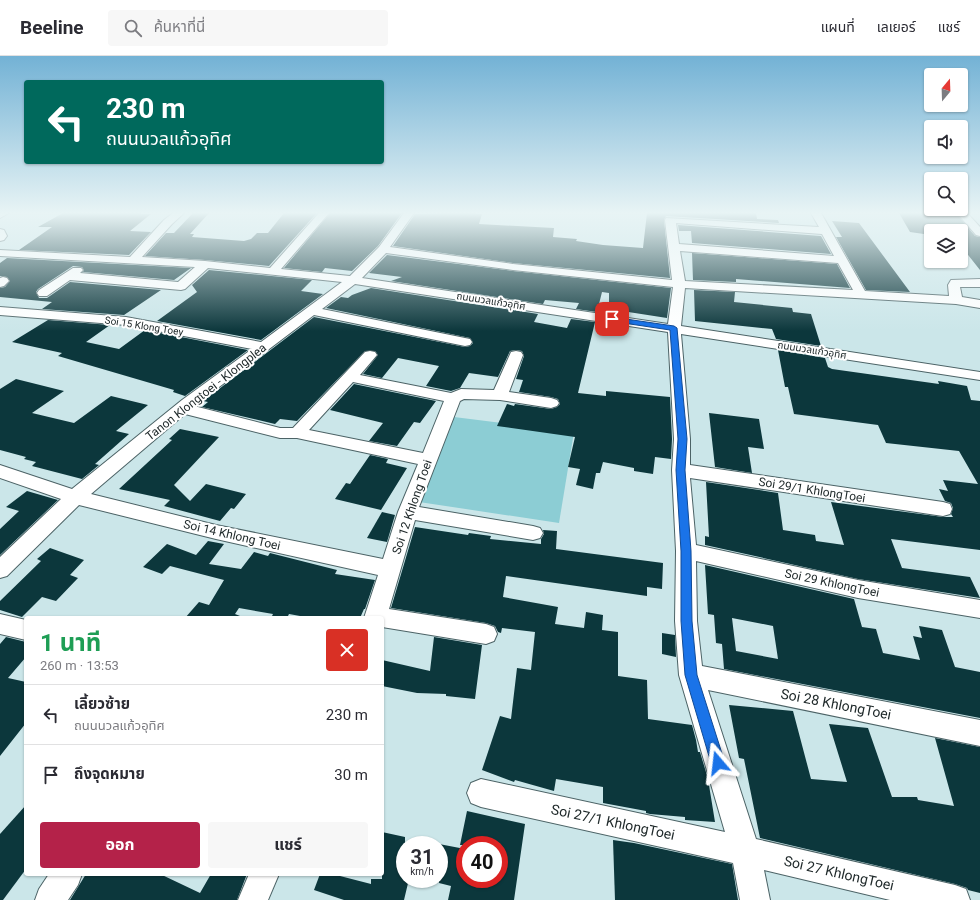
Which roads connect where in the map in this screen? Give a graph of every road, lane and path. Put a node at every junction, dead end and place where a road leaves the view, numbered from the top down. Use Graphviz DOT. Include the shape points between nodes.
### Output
graph roads {
  1 [pos="140,252"];
  2 [pos="289,252"];
  3 [pos="380,252"];
  4 [pos="407,252"];
  5 [pos="674,252"];
  6 [pos="743,252"];
  7 [pos="838,252"];
  8 [pos="0,253"];
  9 [pos="94,258"];
  10 [pos="133,260"];
  11 [pos="842,260"];
  12 [pos="205,264"];
  13 [pos="274,270"];
  14 [pos="68,276"];
  15 [pos="353,280"];
  16 [pos="980,283"];
  17 [pos="679,284"];
  18 [pos="43,293"];
  19 [pos="861,294"];
  20 [pos="956,300"];
  21 [pos="980,304"];
  22 [pos="0,311"];
  23 [pos="313,311"];
  24 [pos="674,328"];
  25 [pos="465,342"];
  26 [pos="264,347"];
  27 [pos="370,355"];
  28 [pos="516,355"];
  29 [pos="980,376"];
  30 [pos="350,377"];
  31 [pos="500,395"];
  32 [pos="453,398"];
  33 [pos="551,403"];
  34 [pos="182,408"];
  35 [pos="288,433"];
  36 [pos="428,460"];
  37 [pos="681,470"];
  38 [pos="0,471"];
  39 [pos="75,497"];
  40 [pos="943,509"];
  41 [pos="408,512"];
  42 [pos="533,533"];
  43 [pos="686,551"];
  44 [pos="390,569"];
  45 [pos="0,570"];
  46 [pos="980,610"];
  47 [pos="375,616"];
  48 [pos="384,618"];
  49 [pos="0,624"];
  50 [pos="24,630"];
  51 [pos="486,634"];
  52 [pos="691,675"];
  53 [pos="980,734"];
  54 [pos="481,793"];
  55 [pos="745,851"];
  56 [pos="67,876"];
  57 [pos="263,876"];
  58 [pos="50,900"];
  59 [pos="253,900"];
  60 [pos="755,900"];
  61 [pos="955,900"];
  1 -- 10 [label="street"];
  2 -- 13 [label="street"];
  3 -- 15 [label="street, Tanon Klongtoei - Klongplea"];
  4 -- 17 [label="street" via="513,267"];
  5 -- 17 [label="street"];
  6 -- 11 [label="street"];
  7 -- 11 [label="street"];
  8 -- 9 [label="street, ถนนนวลแก้วอุทิศ"];
  9 -- 10 [label="street, ถนนนวลแก้วอุทิศ"];
  9 -- 14 [label="street"];
  10 -- 12 [label="street, ถนนนวลแก้วอุทิศ"];
  11 -- 19 [label="street"];
  12 -- 13 [label="street, ถนนนวลแก้วอุทิศ"];
  12 -- 14 [label="street" via="181,286"];
  13 -- 15 [label="street, ถนนนวลแก้วอุทิศ"];
  14 -- 18 [label="street"];
  15 -- 23 [label="street, Tanon Klongtoei - Klongplea"];
  15 -- 24 [label="street, ถนนนวลแก้วอุทิศ"];
  16 -- 20 [label="street" via="955,283"];
  17 -- 19 [label="street"];
  17 -- 24 [label="street"];
  19 -- 20 [label="street"];
  20 -- 21 [label="street"];
  22 -- 26 [label="street, Soi 15 Klong Toey" via="126,321"];
  23 -- 25 [label="street"];
  23 -- 26 [label="street, Tanon Klongtoei - Klongplea"];
  24 -- 29 [label="street, ถนนนวลแก้วอุทิศ"];
  24 -- 37 [label="street" via="682,439"];
  26 -- 34 [label="street, Tanon Klongtoei - Klongplea"];
  27 -- 30 [label="street"];
  28 -- 31 [label="street"];
  30 -- 32 [label="street"];
  30 -- 35 [label="street"];
  31 -- 32 [label="street" via="461,394"];
  31 -- 33 [label="street"];
  32 -- 36 [label="street, Soi 12 Khlong Toei"];
  34 -- 35 [label="street"];
  34 -- 39 [label="street, Tanon Klongtoei - Klongplea"];
  35 -- 36 [label="street"];
  36 -- 41 [label="street, Soi 12 Khlong Toei"];
  37 -- 40 [label="street, Soi 29/1 KhlongToei"];
  37 -- 43 [label="street"];
  38 -- 39 [label="street, Soi 14 Khlong Toei"];
  39 -- 44 [label="street, Soi 14 Khlong Toei" via="216,532"];
  39 -- 45 [label="street, Tanon Klongtoei - Klongplea"];
  41 -- 42 [label="street"];
  41 -- 44 [label="street, Soi 12 Khlong Toei"];
  43 -- 46 [label="street, Soi 29 KhlongToei" via="858,589"];
  43 -- 52 [label="street" via="686,621"];
  44 -- 47 [label="street, Soi 12 Khlong Toei"];
  48 -- 51 [label="street"];
  49 -- 50 [label="street"];
  52 -- 53 [label="street, Soi 28 KhlongToei"];
  52 -- 55 [label="street"];
  54 -- 55 [label="street, Soi 27/1 KhlongToei"];
  55 -- 60 [label="street"];
  55 -- 61 [label="street, Soi 27 KhlongToei"];
  56 -- 58 [label="street"];
  57 -- 59 [label="street"];
}
